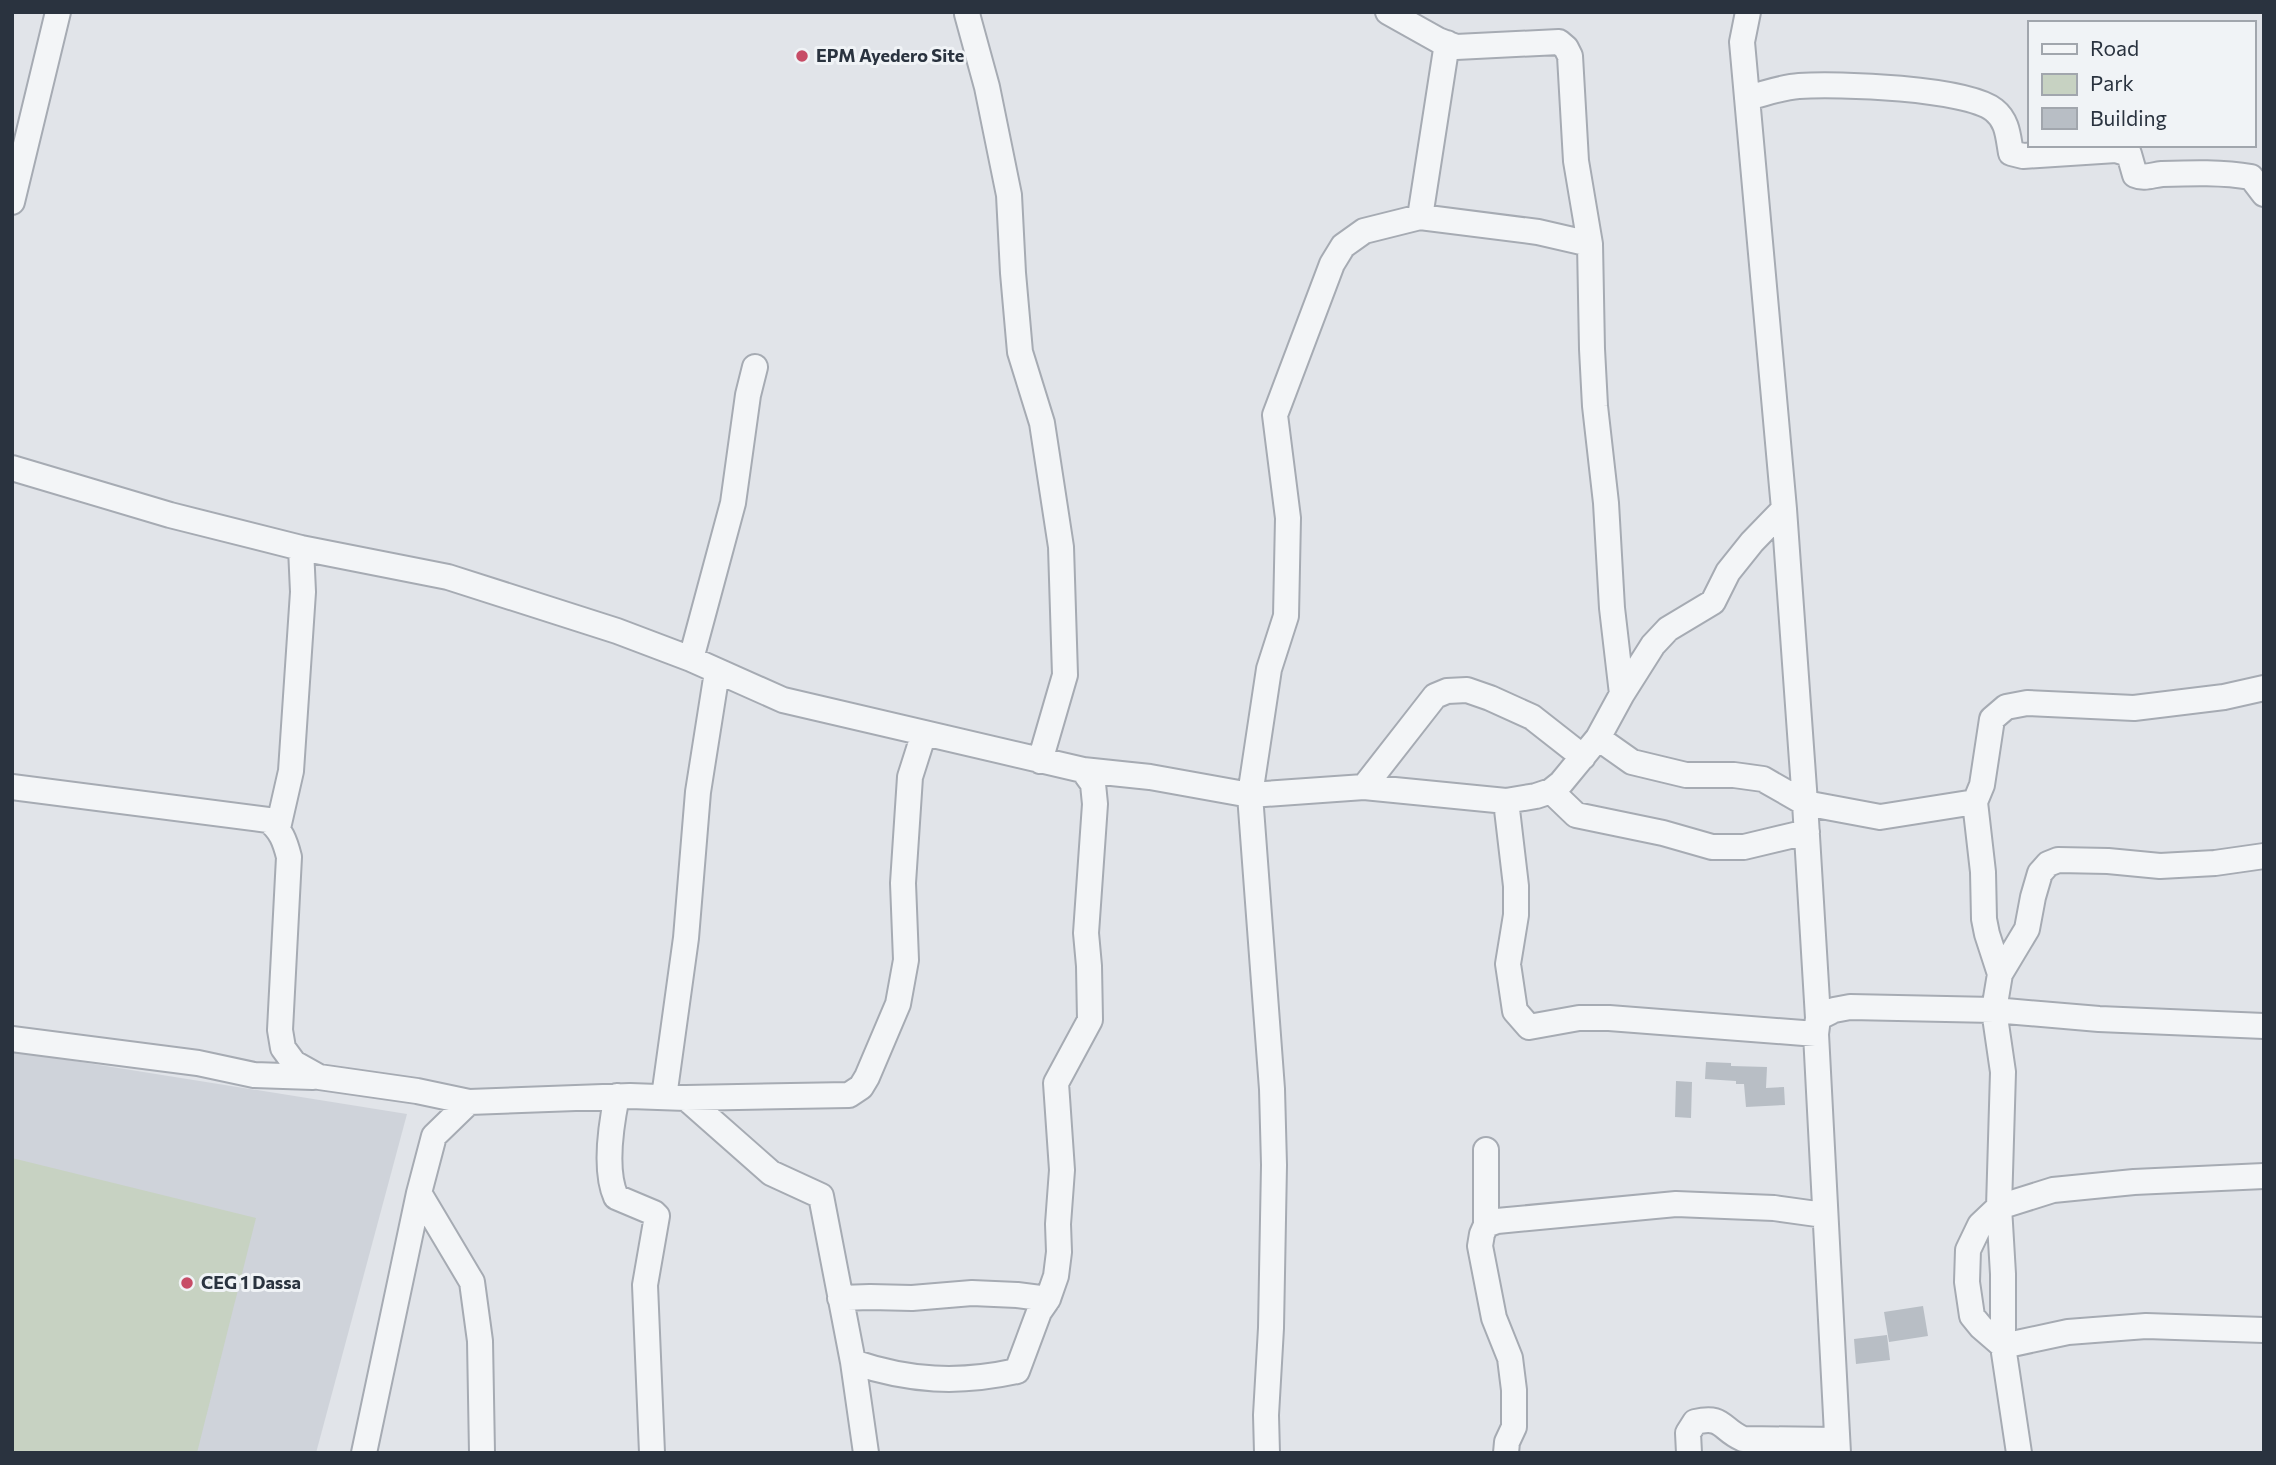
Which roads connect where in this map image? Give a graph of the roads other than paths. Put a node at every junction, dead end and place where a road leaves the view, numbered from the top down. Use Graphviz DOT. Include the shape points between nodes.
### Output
graph roads {
  1 [pos="58,12"];
  2 [pos="968,12"];
  3 [pos="1388,12"];
  4 [pos="1748,12"];
  5 [pos="1447,43"];
  6 [pos="1747,98"];
  7 [pos="2264,194"];
  8 [pos="12,202"];
  9 [pos="1420,217"];
  10 [pos="1590,244"];
  11 [pos="755,367"];
  12 [pos="12,468"];
  13 [pos="1784,509"];
  14 [pos="301,548"];
  15 [pos="691,659"];
  16 [pos="717,672"];
  17 [pos="2264,688"];
  18 [pos="1622,694"];
  19 [pos="924,733"];
  20 [pos="1590,747"];
  21 [pos="1040,761"];
  22 [pos="1083,770"];
  23 [pos="12,787"];
  24 [pos="1364,787"];
  25 [pos="1552,790"];
  26 [pos="1250,795"];
  27 [pos="1506,801"];
  28 [pos="1975,802"];
  29 [pos="1805,803"];
  30 [pos="278,828"];
  31 [pos="1807,832"];
  32 [pos="2264,856"];
  33 [pos="2000,974"];
  34 [pos="1994,1010"];
  35 [pos="1817,1026"];
  36 [pos="2264,1026"];
  37 [pos="12,1039"];
  38 [pos="319,1077"];
  39 [pos="417,1091"];
  40 [pos="617,1096"];
  41 [pos="675,1097"];
  42 [pos="469,1102"];
  43 [pos="434,1136"];
  44 [pos="1486,1150"];
  45 [pos="2264,1176"];
  46 [pos="419,1193"];
  47 [pos="1999,1207"];
  48 [pos="1824,1215"];
  49 [pos="1486,1225"];
  50 [pos="840,1298"];
  51 [pos="1048,1299"];
  52 [pos="2264,1331"];
  53 [pos="2003,1346"];
  54 [pos="853,1363"];
  55 [pos="1838,1446"];
  56 [pos="364,1453"];
  57 [pos="482,1453"];
  58 [pos="652,1453"];
  59 [pos="866,1453"];
  60 [pos="1267,1453"];
  61 [pos="1506,1453"];
  62 [pos="1689,1453"];
  63 [pos="2019,1453"];
  1 -- 8 [label="street"];
  2 -- 21 [label="street" via="1009,195 1020,352 1042,423 1061,547 1065,676"];
  3 -- 5 [label="street"];
  4 -- 6 [label="street" via="1742,42"];
  5 -- 9 [label="street"];
  5 -- 10 [label="street" via="1456,47 1559,42 1566,48 1576,162"];
  6 -- 7 [label="street" via="1797,86 1860,85 1964,97 1993,109 2007,125 2011,153 2116,150 2129,154 2135,175 2141,177 2236,174 2251,177"];
  6 -- 13 [label="street"];
  9 -- 10 [label="street" via="1538,232"];
  9 -- 26 [label="street" via="1364,231 1343,246 1275,415 1288,518 1286,617 1269,669"];
  10 -- 18 [label="street" via="1595,394"];
  11 -- 15 [label="street" via="733,503"];
  12 -- 14 [label="street"];
  13 -- 18 [label="street" via="1728,572 1713,602 1668,629 1653,646"];
  13 -- 29 [label="street"];
  14 -- 15 [label="street" via="448,577"];
  14 -- 30 [label="street" via="303,592 291,771"];
  15 -- 16 [label="street"];
  16 -- 19 [label="street" via="783,700"];
  16 -- 41 [label="street" via="698,792"];
  17 -- 28 [label="street" via="2224,698 2134,708 2027,703 2006,707 1992,719"];
  18 -- 20 [label="street"];
  19 -- 21 [label="street"];
  19 -- 41 [label="street" via="910,778 903,883 906,960 898,1003 861,1087 849,1095"];
  20 -- 24 [label="street" via="1467,690 1447,691 1435,696"];
  20 -- 25 [label="street"];
  20 -- 29 [label="street" via="1686,775 1763,779"];
  21 -- 22 [label="street"];
  22 -- 26 [label="street"];
  22 -- 51 [label="street" via="1093,784 1096,804 1086,933 1090,1020 1056,1083 1062,1170 1059,1252"];
  23 -- 30 [label="street" via="268,820"];
  24 -- 26 [label="street"];
  24 -- 27 [label="street"];
  25 -- 27 [label="street"];
  25 -- 31 [label="street" via="1576,815 1712,847 1745,847"];
  26 -- 60 [label="street" via="1272,1102"];
  27 -- 35 [label="street" via="1516,886 1508,964 1515,1011 1529,1027 1579,1018"];
  28 -- 29 [label="street" via="1880,817"];
  28 -- 33 [label="street" via="1984,919"];
  29 -- 31 [label="street"];
  30 -- 38 [label="street" via="289,857 280,1030 283,1048 294,1063"];
  31 -- 35 [label="street"];
  32 -- 33 [label="street" via="2160,866 2058,860 2048,864 2040,873 2027,929"];
  33 -- 34 [label="street"];
  34 -- 35 [label="street" via="1850,1007 1834,1010"];
  34 -- 36 [label="street"];
  34 -- 47 [label="street" via="2003,1072"];
  35 -- 48 [label="street"];
  37 -- 38 [label="street" via="198,1063 254,1075"];
  38 -- 39 [label="street"];
  39 -- 42 [label="street"];
  39 -- 43 [label="street"];
  40 -- 41 [label="street"];
  40 -- 42 [label="street"];
  40 -- 58 [label="street" via="609,1137 612,1189 616,1197 657,1216 645,1285"];
  41 -- 50 [label="street" via="771,1173 821,1196"];
  42 -- 43 [label="street"];
  43 -- 46 [label="street"];
  44 -- 49 [label="street"];
  45 -- 47 [label="street" via="2053,1190"];
  46 -- 56 [label="street"];
  46 -- 57 [label="street" via="472,1282 480,1340"];
  47 -- 53 [label="street"];
  47 -- 53 [label="street" via="1980,1226 1968,1250 1967,1282 1972,1316"];
  48 -- 49 [label="street" via="1676,1204"];
  48 -- 55 [label="street"];
  49 -- 61 [label="street" via="1480,1246 1514,1390 1514,1427"];
  50 -- 51 [label="street" via="972,1293"];
  50 -- 54 [label="street"];
  51 -- 54 [label="street" via="1017,1371 985,1378 932,1379"];
  52 -- 53 [label="street" via="2146,1326 2068,1332"];
  53 -- 63 [label="street"];
  54 -- 59 [label="street"];
  55 -- 62 [label="street" via="1743,1438 1719,1421 1707,1419 1695,1422 1688,1433"];
}
